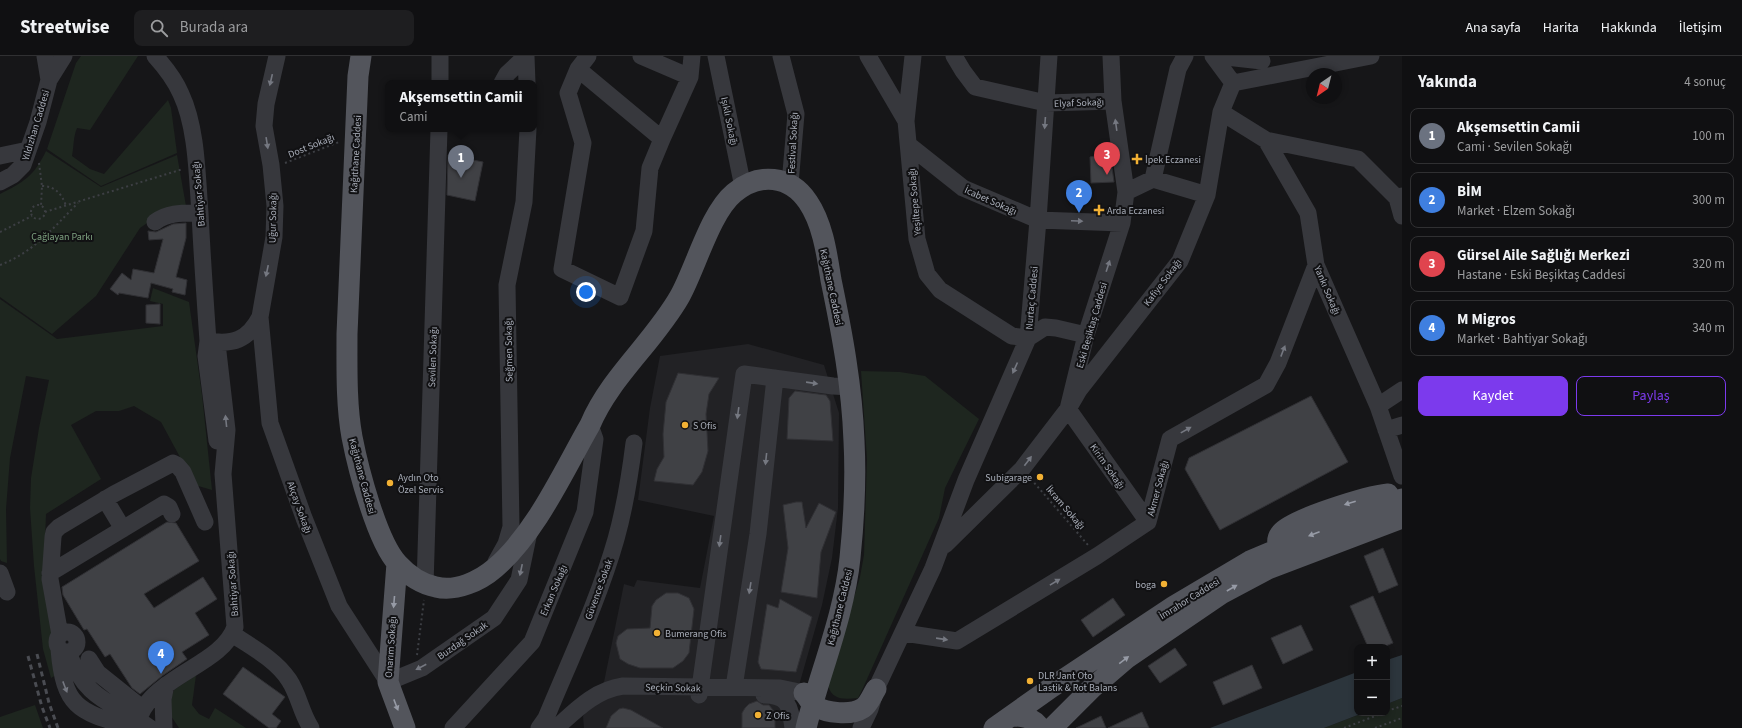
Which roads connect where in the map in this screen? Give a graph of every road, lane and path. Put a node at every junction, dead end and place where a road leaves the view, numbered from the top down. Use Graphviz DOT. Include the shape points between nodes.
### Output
graph roads {
  1 [pos="45,56"];
  2 [pos="64,56"];
  3 [pos="155,56"];
  4 [pos="277,56"];
  5 [pos="354,56"];
  6 [pos="361,56"];
  7 [pos="440,56"];
  8 [pos="526,56"];
  9 [pos="641,56"];
  10 [pos="692,56"];
  11 [pos="716,56"];
  12 [pos="782,56"];
  13 [pos="868,56"];
  14 [pos="913,56"];
  15 [pos="954,56"];
  16 [pos="1049,56"];
  17 [pos="1111,56"];
  18 [pos="1185,56"];
  19 [pos="1213,56"];
  20 [pos="1217,56"];
  21 [pos="1371,56"];
  22 [pos="1337,60"];
  23 [pos="583,62"];
  24 [pos="1262,65"];
  25 [pos="358,76"];
  26 [pos="690,77"];
  27 [pos="49,80"];
  28 [pos="440,80"];
  29 [pos="504,80"];
  30 [pos="527,80"];
  31 [pos="1233,84"];
  32 [pos="1113,101"];
  33 [pos="1046,103"];
  34 [pos="1221,112"];
  35 [pos="906,121"];
  36 [pos="439,132"];
  37 [pos="528,132"];
  38 [pos="356,135"];
  39 [pos="662,139"];
  40 [pos="1266,140"];
  41 [pos="910,146"];
  42 [pos="28,150"];
  43 [pos="0,156"];
  44 [pos="196,165"];
  45 [pos="271,169"];
  46 [pos="1153,180"];
  47 [pos="0,182"];
  48 [pos="42,186"];
  49 [pos="788,190"];
  50 [pos="746,192"];
  51 [pos="1126,192"];
  52 [pos="1207,195"];
  53 [pos="1399,197"];
  54 [pos="78,202"];
  55 [pos="41,206"];
  56 [pos="66,206"];
  57 [pos="45,212"];
  58 [pos="200,213"];
  59 [pos="32,216"];
  60 [pos="1402,216"];
  61 [pos="1038,220"];
  62 [pos="155,222"];
  63 [pos="1122,223"];
  64 [pos="0,232"];
  65 [pos="0,265"];
  66 [pos="1316,265"];
  67 [pos="260,317"];
  68 [pos="1086,335"];
  69 [pos="1028,338"];
  70 [pos="208,341"];
  71 [pos="775,378"];
  72 [pos="846,387"];
  73 [pos="1402,390"];
  74 [pos="1378,406"];
  75 [pos="1068,409"];
  76 [pos="590,425"];
  77 [pos="1394,428"];
  78 [pos="634,443"];
  79 [pos="1022,469"];
  80 [pos="1402,476"];
  81 [pos="1402,495"];
  82 [pos="960,496"];
  83 [pos="105,499"];
  84 [pos="1402,499"];
  85 [pos="990,500"];
  86 [pos="172,514"];
  87 [pos="1402,518"];
  88 [pos="205,522"];
  89 [pos="1148,522"];
  90 [pos="123,529"];
  91 [pos="529,532"];
  92 [pos="942,548"];
  93 [pos="1284,554"];
  94 [pos="1097,556"];
  95 [pos="397,563"];
  96 [pos="494,569"];
  97 [pos="0,573"];
  98 [pos="50,573"];
  99 [pos="425,585"];
  100 [pos="7,592"];
  101 [pos="904,633"];
  102 [pos="230,637"];
  103 [pos="89,660"];
  104 [pos="415,671"];
  105 [pos="388,682"];
  106 [pos="166,685"];
  107 [pos="1052,687"];
  108 [pos="734,688"];
  109 [pos="876,689"];
  110 [pos="699,691"];
  111 [pos="808,699"];
  112 [pos="1402,706"];
  113 [pos="832,711"];
  114 [pos="1390,711"];
  115 [pos="1375,716"];
  116 [pos="1402,718"];
  117 [pos="1002,722"];
  118 [pos="1058,722"];
  119 [pos="140,723"];
  120 [pos="164,728"];
  121 [pos="304,728"];
  122 [pos="311,728"];
  123 [pos="405,728"];
  124 [pos="453,728"];
  125 [pos="539,728"];
  126 [pos="556,728"];
  127 [pos="568,728"];
  128 [pos="793,728"];
  129 [pos="796,728"];
  130 [pos="806,728"];
  131 [pos="851,728"];
  132 [pos="861,728"];
  133 [pos="1040,728"];
  134 [pos="1344,728"];
  135 [pos="1375,728"];
  1 -- 27 [label="street, Yıldızhan Caddesi"];
  2 -- 27 [label="street, Yıldızhan Caddesi"];
  3 -- 44 [label="street, Bahtiyar Sokağı" via="181,94 187,112"];
  4 -- 45 [label="street, Uğur Sokağı, one-way" via="266,104 264,126"];
  5 -- 25 [label="main road, Kağıthane Caddesi"];
  6 -- 25 [label="main road, Kağıthane Caddesi"];
  7 -- 28 [label="street"];
  8 -- 29 [label="street"];
  8 -- 30 [label="street"];
  9 -- 26 [label="street"];
  10 -- 26 [label="street"];
  11 -- 50 [label="street, Işıklı Sokağı"];
  12 -- 49 [label="street, Festival Sokağı" via="796,114"];
  13 -- 35 [label="street"];
  14 -- 35 [label="street, Yeşiltepe Sokağı"];
  15 -- 33 [label="street, Elyaf Sokağı" via="975,87"];
  16 -- 33 [label="street, Nurtaç Caddesi"];
  17 -- 32 [label="street, Eski Beşiktaş Caddesi"];
  18 -- 46 [label="street" via="1178,69"];
  19 -- 31 [label="street"];
  20 -- 24 [label="street"];
  21 -- 22 [label="street"];
  22 -- 24 [label="street"];
  23 -- 39 [label="street"];
  23 -- 39 [label="street" via="568,92 582,143 562,268 620,297 644,231 650,168"];
  24 -- 31 [label="street"];
  25 -- 38 [label="main road, Kağıthane Caddesi"];
  26 -- 39 [label="street"];
  27 -- 42 [label="street, Yıldızhan Caddesi"];
  31 -- 34 [label="street"];
  32 -- 33 [label="street, Elyaf Sokağı"];
  51 -- 32 [label="street, Eski Beşiktaş Caddesi, one-way"];
  33 -- 61 [label="street, Nurtaç Caddesi, one-way"];
  34 -- 40 [label="street, Yankı Sokağı"];
  34 -- 52 [label="street, Kafiye Sokağı"];
  35 -- 41 [label="street, Yeşiltepe Sokağı"];
  36 -- 99 [label="street, Sevilen Sokağı"];
  37 -- 96 [label="street, Seğmen Sokağı" via="524,202 507,285 511,527"];
  38 -- 45 [label="path, Dost Sokağı"];
  38 -- 95 [label="main road, Kağıthane Caddesi" via="347,334 352,436 374,517"];
  40 -- 53 [label="street" via="1358,159"];
  40 -- 66 [label="street, Yankı Sokağı" via="1308,213"];
  41 -- 61 [label="street, İcabet Sokağı" via="964,188"];
  41 -- 69 [label="street, Yeşiltepe Sokağı" via="917,239 927,274 940,290 1012,336"];
  42 -- 43 [label="street"];
  42 -- 47 [label="street, Yıldızhan Caddesi" via="23,165 13,175"];
  42 -- 48 [label="path" via="38,161"];
  44 -- 54 [label="path"];
  44 -- 58 [label="street, Bahtiyar Sokağı"];
  45 -- 67 [label="street, Uğur Sokağı, one-way" via="274,237"];
  46 -- 51 [label="street"];
  46 -- 52 [label="street"];
  48 -- 55 [label="path"];
  48 -- 56 [label="path" via="54,188"];
  49 -- 50 [label="main road, Kağıthane Caddesi" via="778,180 766,179 754,182"];
  49 -- 72 [label="main road, Kağıthane Caddesi" via="808,202 817,219 843,339"];
  50 -- 76 [label="main road, Kağıthane Caddesi" via="727,200 679,296 653,335 597,407"];
  51 -- 63 [label="street, Eski Beşiktaş Caddesi"];
  52 -- 75 [label="street, Kafiye Sokağı" via="1180,261 1079,390"];
  53 -- 60 [label="street"];
  54 -- 56 [label="path"];
  54 -- 65 [label="path" via="37,245"];
  55 -- 57 [label="path"];
  55 -- 59 [label="path" via="32,208"];
  56 -- 57 [label="path"];
  57 -- 59 [label="path" via="40,219"];
  58 -- 62 [label="street" via="162,216"];
  58 -- 70 [label="street, Bahtiyar Sokağı"];
  59 -- 64 [label="path"];
  61 -- 63 [label="street, one-way"];
  61 -- 69 [label="street, Nurtaç Caddesi"];
  68 -- 63 [label="street, Eski Beşiktaş Caddesi, one-way"];
  66 -- 74 [label="street, Yankı Sokağı"];
  89 -- 66 [label="street, Akmer Sokağı, one-way" via="1170,439 1266,385 1278,363"];
  67 -- 70 [label="street, Uğur Sokağı" via="254,329 243,338 220,343"];
  67 -- 105 [label="street, Akçay Sokağı" via="270,423 339,606"];
  68 -- 69 [label="street" via="1045,327"];
  68 -- 75 [label="street, Eski Beşiktaş Caddesi"];
  69 -- 82 [label="street, Nurtaç Caddesi, one-way"];
  70 -- 102 [label="street, Bahtiyar Sokağı" via="206,356 223,474 235,627"];
  71 -- 72 [label="street, one-way"];
  71 -- 108 [label="street, one-way" via="758,534"];
  71 -- 110 [label="street, one-way" via="744,374"];
  72 -- 111 [label="main road, Kağıthane Caddesi" via="854,456 850,556 843,599"];
  73 -- 74 [label="street"];
  74 -- 77 [label="street, Yankı Sokağı"];
  79 -- 75 [label="street, Eski Beşiktaş Caddesi, one-way"];
  75 -- 89 [label="street, Kirim Sokağı"];
  76 -- 91 [label="main road, Kağıthane Caddesi"];
  76 -- 124 [label="street, Erkan Sokağı" via="595,439 585,512 532,642"];
  77 -- 80 [label="street, Yankı Sokağı"];
  78 -- 125 [label="street, Güvence Sokak" via="627,496 616,540 594,601 546,718"];
  79 -- 85 [label="street, Eski Beşiktaş Caddesi"];
  79 -- 94 [label="path, İkram Sokağı"];
  81 -- 93 [label="main road, one-way" via="1382,495 1360,501 1293,525 1280,535"];
  82 -- 85 [label="street" via="960,507 969,510"];
  82 -- 92 [label="street, Nurtaç Caddesi"];
  83 -- 88 [label="street" via="173,463 183,472"];
  83 -- 90 [label="street"];
  83 -- 98 [label="street" via="54,532"];
  84 -- 93 [label="main road, İmrahor Caddesi, one-way"];
  85 -- 92 [label="street, Eski Beşiktaş Caddesi"];
  86 -- 90 [label="street" via="170,507 164,504"];
  87 -- 93 [label="main road, İmrahor Caddesi"];
  89 -- 94 [label="street, Akmer Sokağı"];
  90 -- 98 [label="street"];
  91 -- 96 [label="main road, Kağıthane Caddesi"];
  91 -- 104 [label="street, Buzdağ Sokak, one-way" via="519,580 494,618"];
  92 -- 101 [label="street, Nurtaç Caddesi"];
  93 -- 107 [label="main road, İmrahor Caddesi" via="1250,561 1186,599"];
  118 -- 93 [label="main road, İmrahor Caddesi, one-way" via="1127,658"];
  101 -- 94 [label="street, Akmer Sokağı, one-way" via="957,641"];
  95 -- 99 [label="main road, Kağıthane Caddesi"];
  95 -- 105 [label="main road, Onarım Sokağı, one-way"];
  96 -- 99 [label="main road, Kağıthane Caddesi" via="457,588 442,589"];
  97 -- 100 [label="street"];
  98 -- 119 [label="street" via="62,645 74,669 94,695"];
  99 -- 104 [label="path"];
  101 -- 109 [label="street, Nurtaç Caddesi"];
  102 -- 106 [label="street" via="213,654"];
  102 -- 121 [label="street" via="279,679"];
  102 -- 122 [label="street" via="276,664 293,688"];
  103 -- 119 [label="street"];
  104 -- 105 [label="street, Buzdağ Sokak"];
  105 -- 123 [label="main road, Onarım Sokağı, one-way"];
  106 -- 119 [label="street"];
  106 -- 120 [label="street" via="163,699"];
  107 -- 117 [label="main road, İmrahor Caddesi"];
  107 -- 118 [label="main road" via="1045,702"];
  108 -- 110 [label="street, Seçkin Sokak"];
  108 -- 111 [label="street, Seçkin Sokak" via="780,688"];
  109 -- 113 [label="main road" via="863,708 846,712"];
  109 -- 132 [label="street, Nurtaç Caddesi"];
  110 -- 126 [label="street, Seçkin Sokak" via="623,686 613,688 597,694"];
  110 -- 127 [label="street, Seçkin Sokak" via="610,698 596,704"];
  110 -- 128 [label="street, Seçkin Sokak" via="778,696 791,711"];
  111 -- 113 [label="main road"];
  111 -- 129 [label="main road, Kağıthane Caddesi"];
  111 -- 130 [label="main road, Kağıthane Caddesi"];
  112 -- 114 [label="path"];
  113 -- 131 [label="main road"];
  115 -- 134 [label="path"];
  116 -- 135 [label="path"];
  117 -- 133 [label="main road" via="1026,717 1032,719"];
}
